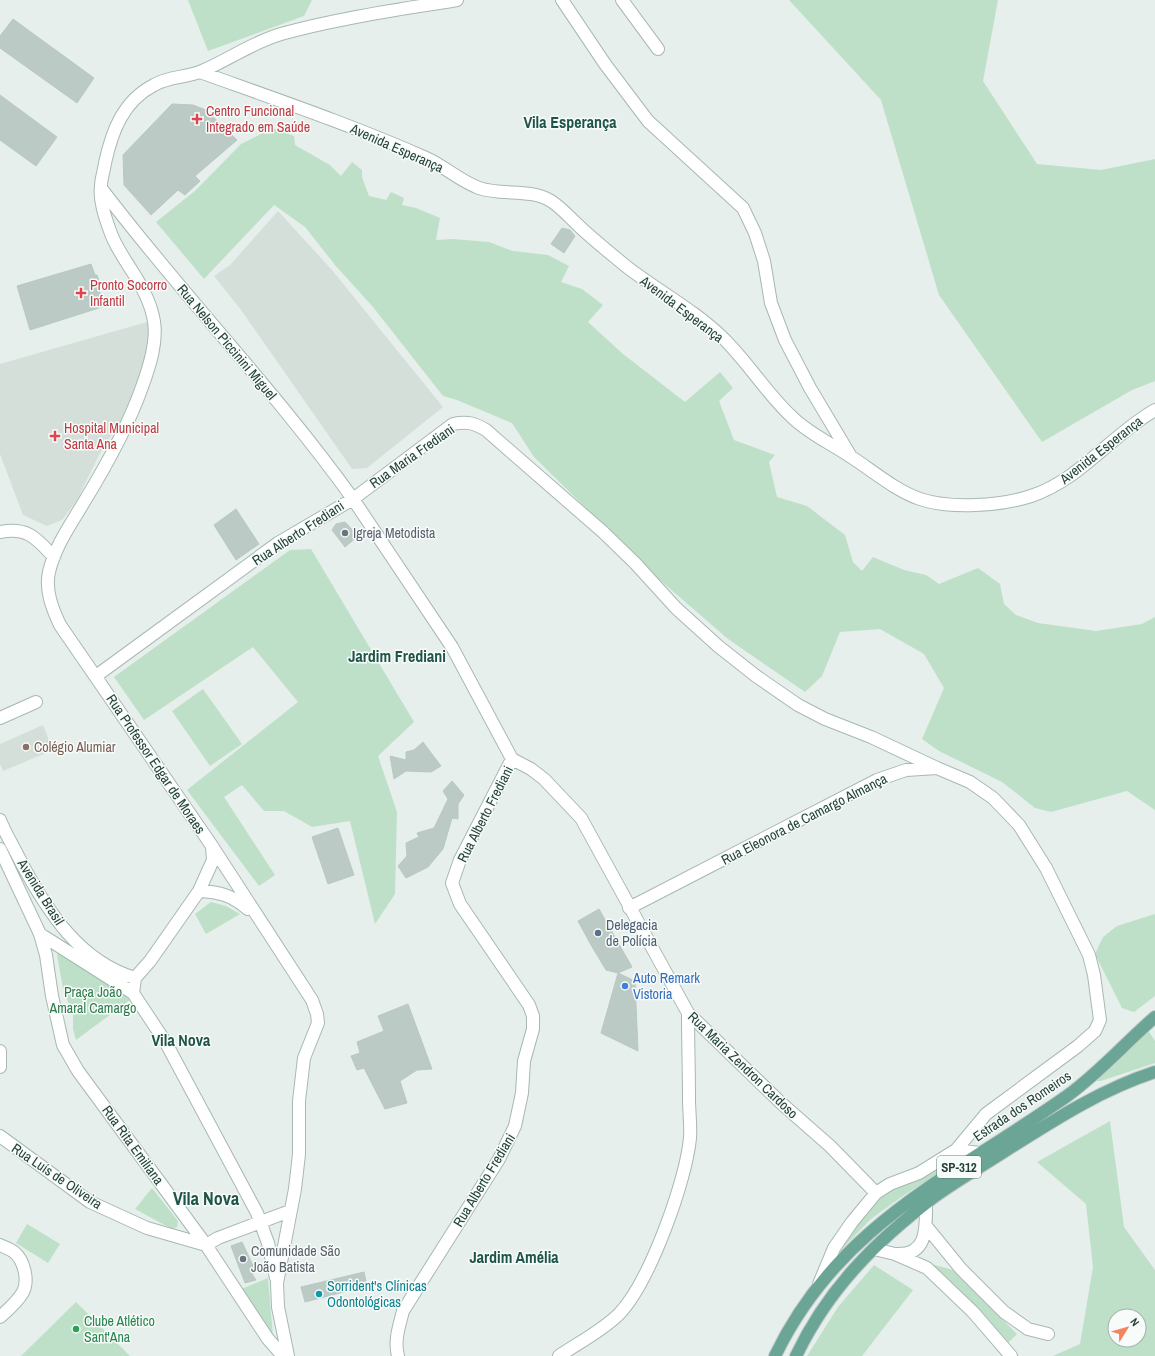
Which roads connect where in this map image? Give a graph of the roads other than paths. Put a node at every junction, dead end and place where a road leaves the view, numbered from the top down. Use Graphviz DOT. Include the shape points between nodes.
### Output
graph roads {
  1 [pos="457,0"];
  2 [pos="562,0"];
  3 [pos="622,0"];
  4 [pos="658,48"];
  5 [pos="200,72"];
  6 [pos="100,187"];
  7 [pos="1155,410"];
  8 [pos="851,456"];
  9 [pos="353,499"];
  10 [pos="0,532"];
  11 [pos="54,557"];
  12 [pos="96,676"];
  13 [pos="36,702"];
  14 [pos="0,718"];
  15 [pos="512,759"];
  16 [pos="937,768"];
  17 [pos="1,825"];
  18 [pos="212,846"];
  19 [pos="0,849"];
  20 [pos="199,891"];
  21 [pos="629,908"];
  22 [pos="257,916"];
  23 [pos="40,934"];
  24 [pos="135,978"];
  25 [pos="133,993"];
  26 [pos="688,1013"];
  27 [pos="1155,1017"];
  28 [pos="0,1051"];
  29 [pos="0,1067"];
  30 [pos="1155,1072"];
  31 [pos="0,1136"];
  32 [pos="956,1150"];
  33 [pos="979,1153"];
  34 [pos="876,1193"];
  35 [pos="926,1204"];
  36 [pos="290,1211"];
  37 [pos="262,1222"];
  38 [pos="926,1226"];
  39 [pos="0,1245"];
  40 [pos="206,1245"];
  41 [pos="874,1249"];
  42 [pos="895,1254"];
  43 [pos="277,1283"];
  44 [pos="819,1284"];
  45 [pos="0,1317"];
  46 [pos="1048,1334"];
  47 [pos="283,1356"];
  48 [pos="288,1356"];
  49 [pos="398,1356"];
  50 [pos="559,1356"];
  51 [pos="775,1356"];
  52 [pos="796,1356"];
  53 [pos="1011,1356"];
  1 -- 5 [label="street" via="279,34"];
  2 -- 8 [label="street" via="605,64 648,120 743,208 764,261 772,303 785,340 810,388"];
  3 -- 4 [label="street"];
  5 -- 6 [label="street" via="156,83 143,90 129,104 113,130"];
  5 -- 8 [label="street, Avenida Esperança" via="342,124 428,159 480,188 548,199 627,267 722,337 794,420"];
  6 -- 9 [label="street, Rua Nelson Piccinini Miguel" via="129,225 273,395"];
  6 -- 11 [label="street, Rua Professor Edgar de Moraes" via="102,205 113,239 141,285 152,309 155,344 137,403"];
  7 -- 8 [label="street, Avenida Esperança" via="1124,430 1089,462 1065,479 1035,495 1002,502 944,504 919,499"];
  9 -- 12 [label="street, Rua Alberto Frediani" via="278,544"];
  9 -- 15 [label="street, Rua Alberto Frediani" via="452,647"];
  9 -- 16 [label="street, Rua Maria Frediani" via="453,424 474,423 486,430 603,532 676,608 756,676 798,705"];
  10 -- 11 [label="street" via="24,531 34,536"];
  11 -- 12 [label="street, Rua Professor Edgar de Moraes" via="48,588 52,609 60,625"];
  12 -- 18 [label="street, Rua Professor Edgar de Moraes"];
  13 -- 14 [label="street"];
  15 -- 21 [label="street, Rua Maria Zendron Cardoso" via="544,779 581,818"];
  15 -- 49 [label="street, Rua Alberto Frediani" via="460,860 452,883 460,904 529,1005 532,1016 533,1029 524,1061 516,1126 499,1159 404,1311 396,1334"];
  16 -- 21 [label="street, Rua Eleonora de Camargo Almança" via="906,770 877,780"];
  16 -- 32 [label="street, Rua Eleonora de Camargo Almança" via="970,782 993,798 1019,825 1046,868 1089,955 1100,1020 1095,1031 1078,1046 986,1114"];
  17 -- 24 [label="street, Avenida Brasil" via="36,890 67,932 110,969"];
  18 -- 20 [label="street" via="213,860"];
  18 -- 22 [label="street, Rua Professor Edgar de Moraes"];
  19 -- 23 [label="street, Avenida Brasil"];
  20 -- 22 [label="street" via="215,891 235,898"];
  20 -- 24 [label="street" via="150,962"];
  21 -- 26 [label="street, Rua Maria Zendron Cardoso"];
  22 -- 36 [label="street, Rua Professor Edgar de Moraes" via="312,1000 318,1014 316,1031 304,1058 298,1123 299,1154"];
  23 -- 25 [label="street, Avenida Brasil"];
  23 -- 40 [label="street, Rua Rita Emiliana" via="63,1045 78,1071"];
  24 -- 25 [label="street"];
  25 -- 37 [label="street" via="166,1043"];
  26 -- 34 [label="street, Rua Maria Zendron Cardoso" via="781,1103 830,1146"];
  26 -- 50 [label="street" via="690,1138 685,1169 665,1227 652,1260 630,1301 607,1324"];
  27 -- 33 [label="main road, Estrada dos Romeiros / SP-312" via="1085,1083"];
  28 -- 29 [label="street"];
  30 -- 35 [label="main road, Estrada dos Romeiros / SP-312" via="1102,1093 1072,1109"];
  31 -- 40 [label="street, Rua Luís de Oliveira" via="90,1202 147,1228"];
  32 -- 33 [label="street"];
  32 -- 34 [label="street, Rua Eleonora de Camargo Almança" via="919,1173 890,1184"];
  33 -- 44 [label="main road, Estrada dos Romeiros / SP-312" via="882,1221 855,1245"];
  34 -- 44 [label="street" via="834,1248"];
  35 -- 38 [label="street"];
  35 -- 41 [label="main road, Estrada dos Romeiros / SP-312"];
  36 -- 37 [label="street"];
  36 -- 43 [label="street, Rua Professor Edgar de Moraes"];
  37 -- 40 [label="street"];
  37 -- 43 [label="street"];
  38 -- 42 [label="street" via="925,1236 920,1245 913,1251"];
  38 -- 46 [label="street" via="961,1269 1004,1312 1028,1329"];
  39 -- 45 [label="street" via="19,1259 24,1268 26,1282 23,1292"];
  40 -- 47 [label="street, Rua Rita Emiliana" via="268,1339"];
  41 -- 42 [label="street"];
  41 -- 52 [label="main road, Estrada dos Romeiros / SP-312" via="846,1277 816,1318"];
  42 -- 53 [label="street" via="927,1268 973,1312"];
  43 -- 48 [label="street, Rua Professor Edgar de Moraes" via="278,1307"];
  44 -- 51 [label="main road, Estrada dos Romeiros / SP-312"];
}
